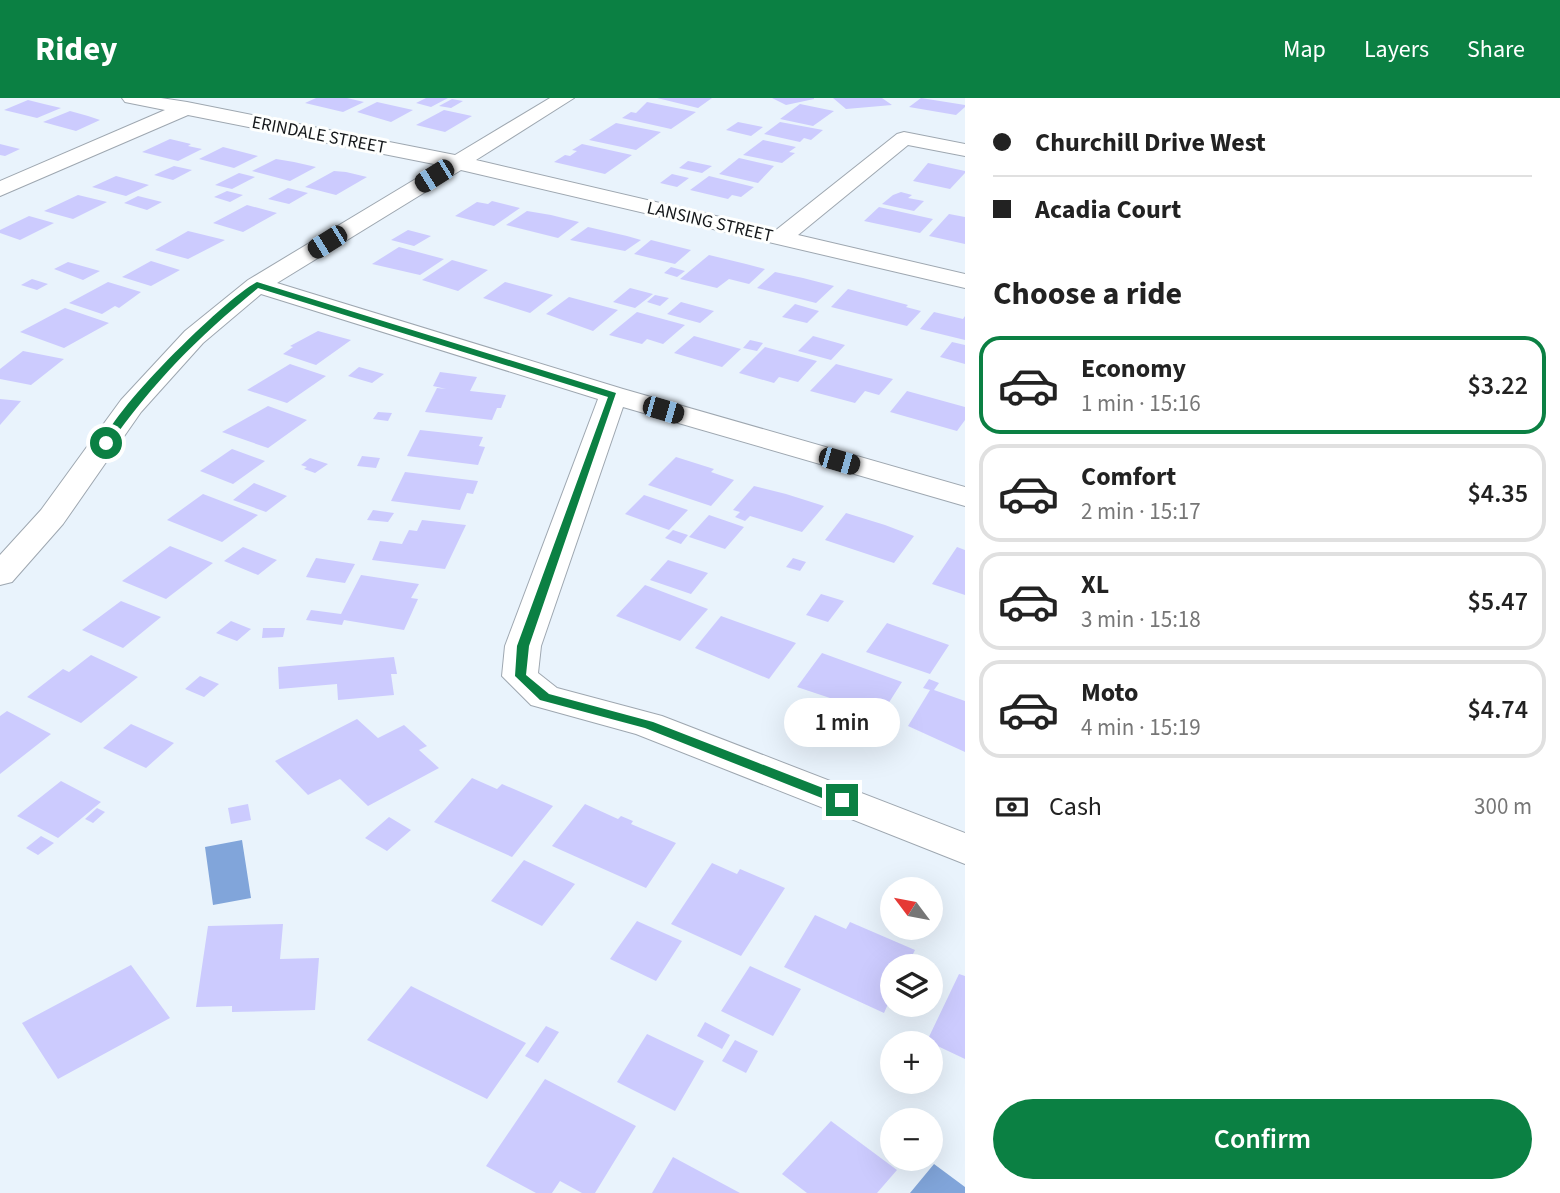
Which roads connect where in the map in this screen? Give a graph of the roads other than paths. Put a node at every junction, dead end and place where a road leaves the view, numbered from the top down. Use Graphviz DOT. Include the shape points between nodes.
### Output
graph roads {
  1 [pos="132,98"];
  2 [pos="209,98"];
  3 [pos="564,98"];
  4 [pos="182,110"];
  5 [pos="965,150"];
  6 [pos="456,162"];
  7 [pos="0,189"];
  8 [pos="780,238"];
  9 [pos="965,281"];
  10 [pos="257,285"];
  11 [pos="613,395"];
  12 [pos="965,497"];
  13 [pos="0,575"];
  14 [pos="965,849"];
  1 -- 4 [label="street, ERINDALE STREET"];
  2 -- 4 [label="street"];
  3 -- 6 [label="street"];
  4 -- 6 [label="street, ERINDALE STREET"];
  4 -- 7 [label="street"];
  5 -- 8 [label="street" via="904,138"];
  6 -- 8 [label="street, LANSING STREET"];
  6 -- 10 [label="street"];
  8 -- 9 [label="street, LANSING STREET"];
  10 -- 11 [label="street"];
  10 -- 13 [label="street" via="194,337 131,406 52,517"];
  11 -- 12 [label="street"];
  11 -- 14 [label="street" via="523,646 520,676 544,697 649,725"];
}
